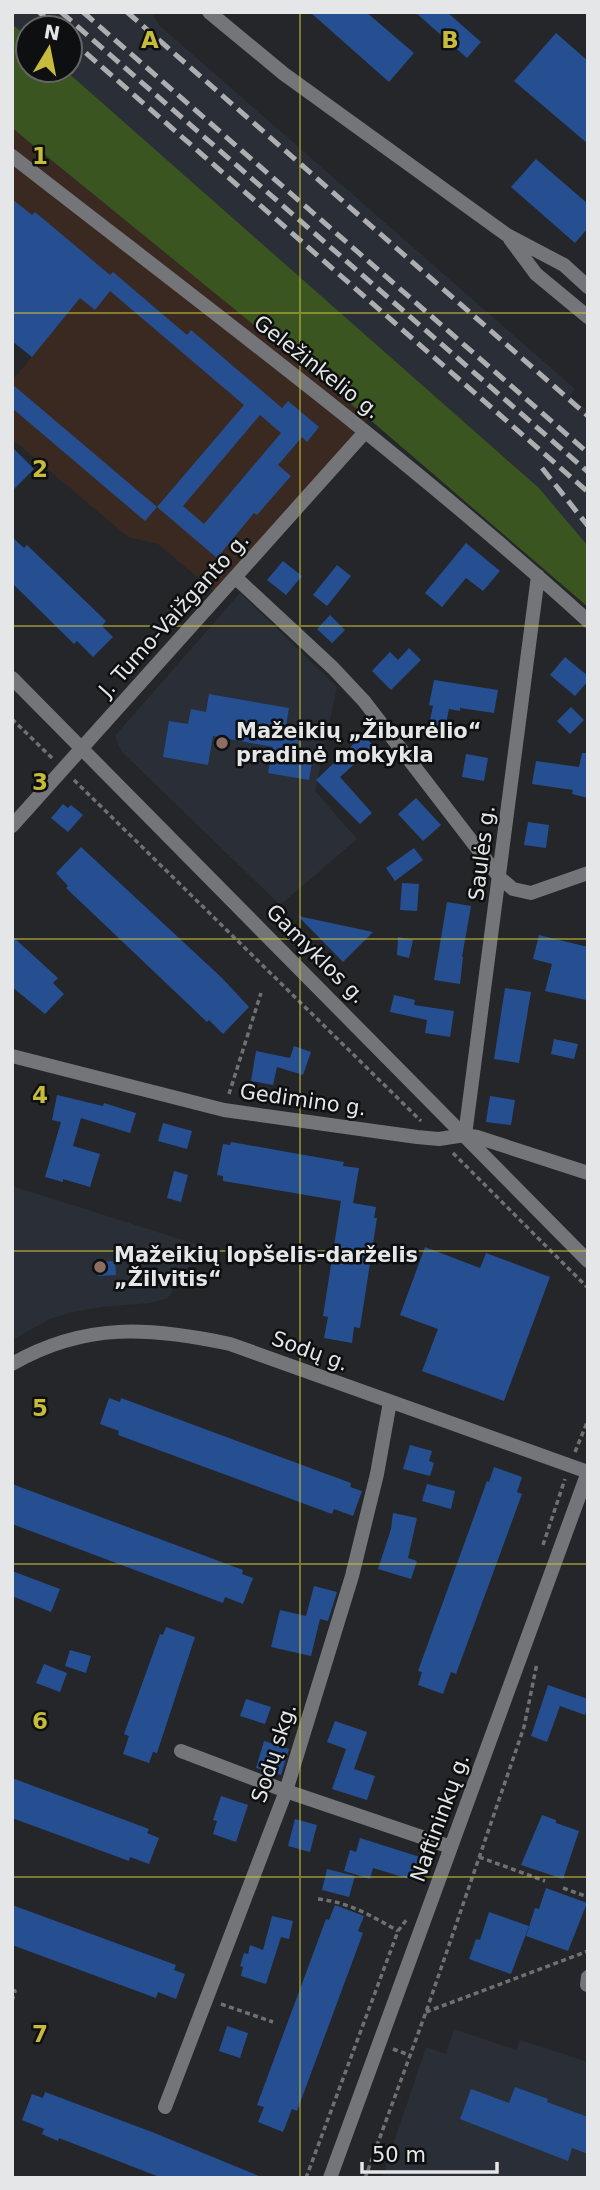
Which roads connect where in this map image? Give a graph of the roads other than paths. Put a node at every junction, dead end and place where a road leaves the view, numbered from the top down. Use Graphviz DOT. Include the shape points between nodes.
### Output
graph roads {
  1 [pos="209,12"];
  2 [pos="12,156"];
  3 [pos="508,236"];
  4 [pos="588,287"];
  5 [pos="588,317"];
  6 [pos="365,432"];
  7 [pos="538,576"];
  8 [pos="235,577"];
  9 [pos="588,621"];
  10 [pos="12,678"];
  11 [pos="84,748"];
  12 [pos="12,826"];
  13 [pos="588,873"];
  14 [pos="500,878"];
  15 [pos="12,1056"];
  16 [pos="464,1135"];
  17 [pos="588,1173"];
  18 [pos="588,1261"];
  19 [pos="12,1364"];
  20 [pos="390,1402"];
  21 [pos="588,1472"];
  22 [pos="181,1751"];
  23 [pos="286,1791"];
  24 [pos="452,1847"];
  25 [pos="588,1977"];
  26 [pos="587,1985"];
  27 [pos="165,2108"];
  28 [pos="330,2178"];
  1 -- 3 [label="street" via="284,74"];
  2 -- 6 [label="street, Geležinkelio g."];
  3 -- 4 [label="street" via="564,265"];
  3 -- 5 [label="street" via="536,274"];
  6 -- 7 [label="street, Geležinkelio g."];
  6 -- 8 [label="street, J. Tumo-Vaižganto g."];
  7 -- 9 [label="street, Geležinkelio g."];
  7 -- 14 [label="street, Saulės g."];
  8 -- 11 [label="street, J. Tumo-Vaižganto g."];
  8 -- 14 [label="street" via="364,701"];
  10 -- 11 [label="street, Gamyklos g."];
  11 -- 12 [label="street, J. Tumo-Vaižganto g."];
  11 -- 16 [label="street, Gamyklos g."];
  13 -- 14 [label="street" via="531,893 513,889"];
  14 -- 16 [label="street, Saulės g."];
  15 -- 16 [label="street, Gedimino g." via="224,1110 439,1139"];
  16 -- 17 [label="street, Gedimino g."];
  16 -- 18 [label="street, Gamyklos g."];
  19 -- 20 [label="street, Sodų g." via="58,1342 117,1330 152,1331 230,1344"];
  20 -- 21 [label="street, Sodų g."];
  20 -- 23 [label="street, Sodų skg." via="352,1576"];
  21 -- 24 [label="street, Naftininkų g."];
  22 -- 23 [label="street"];
  23 -- 24 [label="street"];
  23 -- 27 [label="street, Sodų skg."];
  24 -- 28 [label="street, Naftininkų g."];
  25 -- 26 [label="street"];
}
